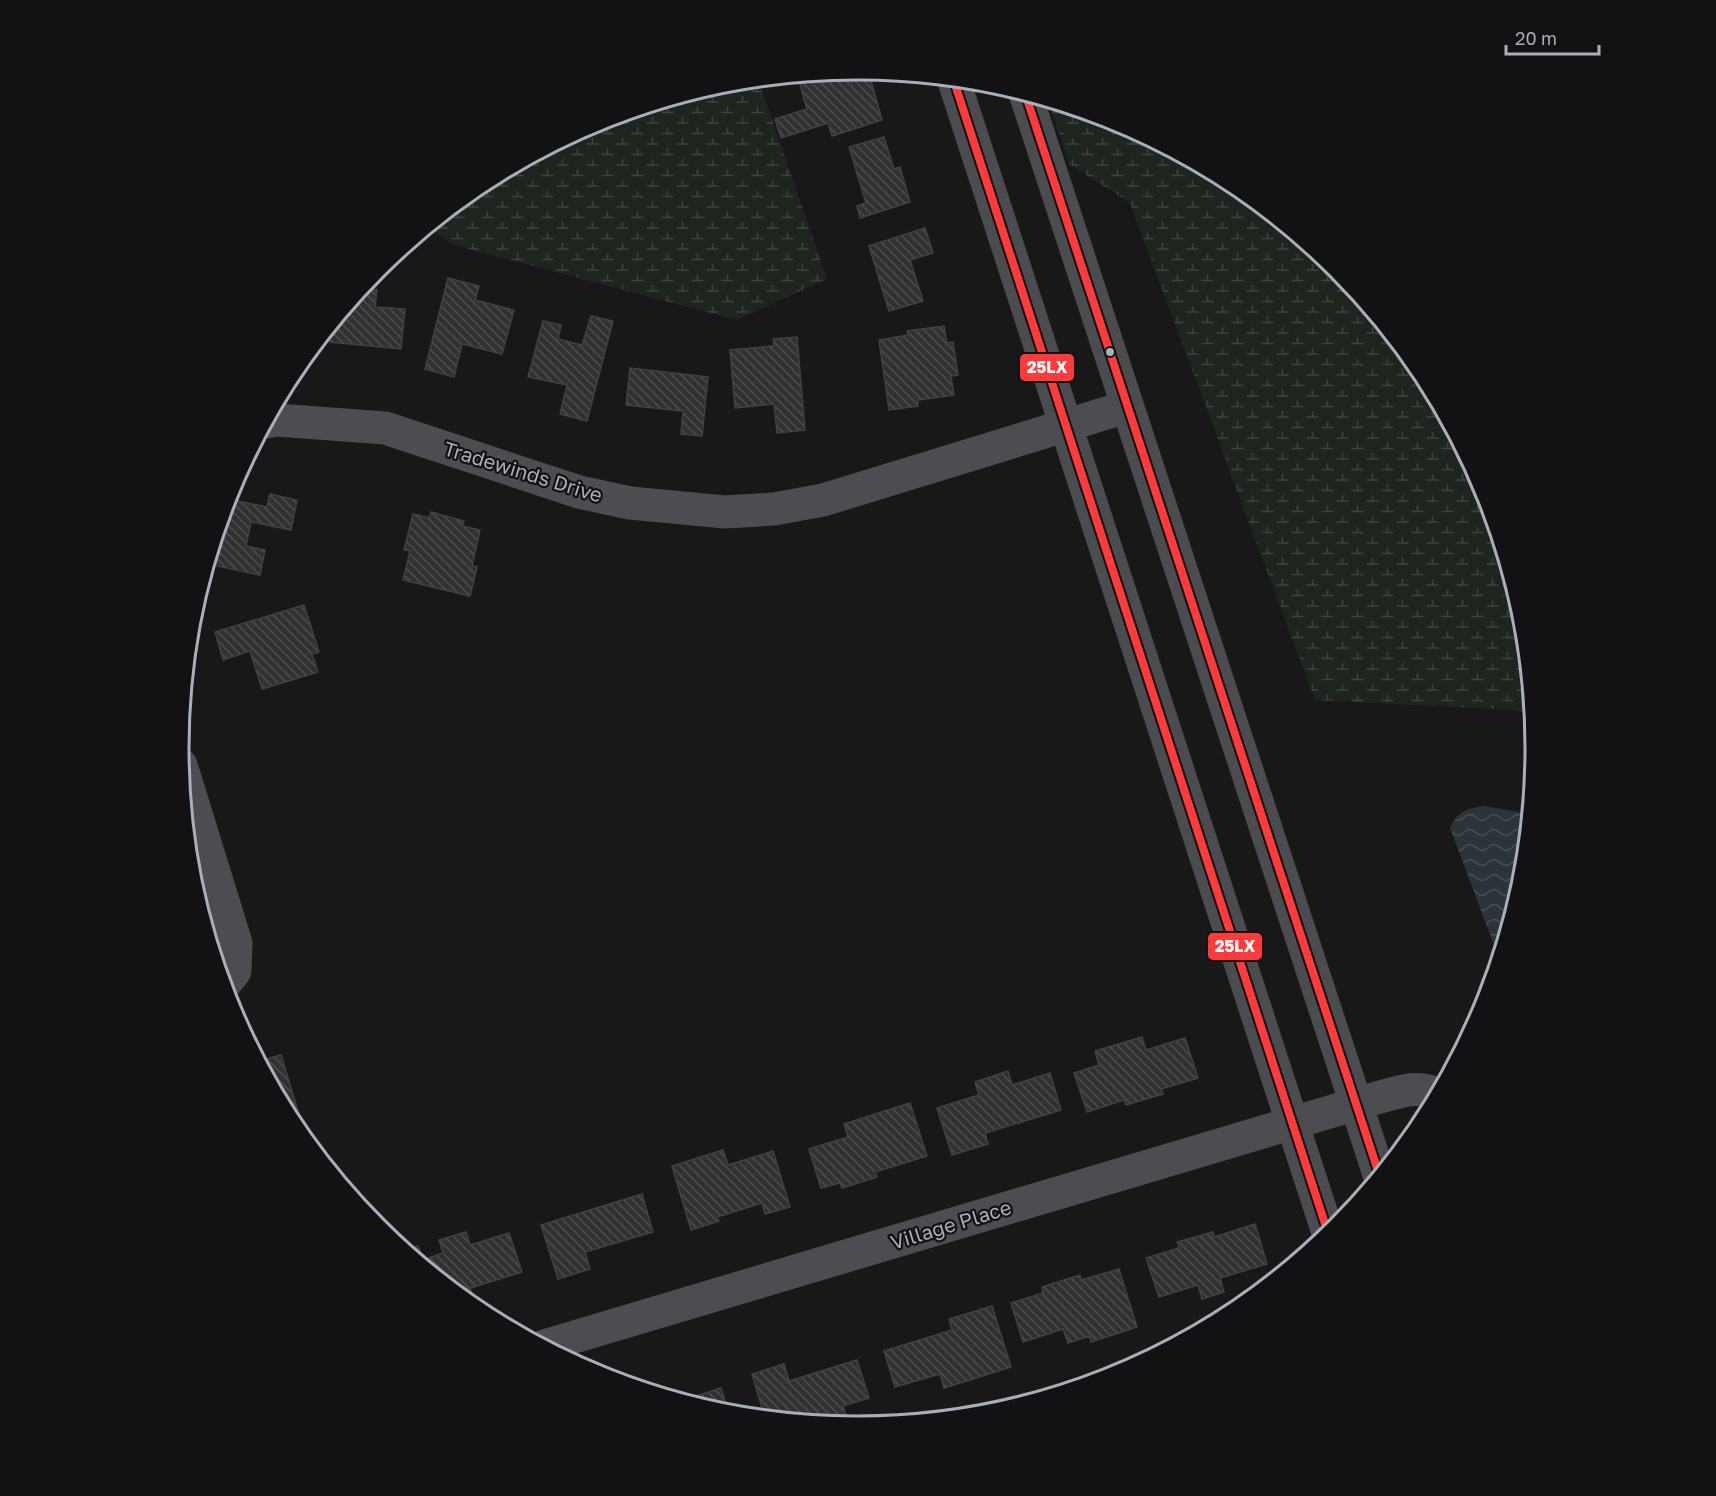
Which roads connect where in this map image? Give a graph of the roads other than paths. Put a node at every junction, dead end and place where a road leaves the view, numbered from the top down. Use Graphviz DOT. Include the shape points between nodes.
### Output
graph roads {
  1 [pos="956,87"];
  2 [pos="1028,101"];
  3 [pos="1126,407"];
  4 [pos="276,420"];
  5 [pos="1067,425"];
  6 [pos="192,800"];
  7 [pos="230,975"];
  8 [pos="1431,1091"];
  9 [pos="1358,1103"];
  10 [pos="1294,1122"];
  11 [pos="1377,1168"];
  12 [pos="1326,1226"];
  13 [pos="553,1343"];
  1 -- 5 [label="main road"];
  2 -- 3 [label="main road"];
  3 -- 5 [label="street, Tradewinds Drive"];
  3 -- 9 [label="main road"];
  4 -- 5 [label="street, Tradewinds Drive" via="385,428 579,492 678,510 725,512 823,500"];
  5 -- 10 [label="main road"];
  6 -- 7 [label="street" via="236,943"];
  8 -- 9 [label="street, Village Place" via="1411,1088"];
  9 -- 10 [label="street, Village Place"];
  9 -- 11 [label="main road"];
  10 -- 12 [label="main road"];
  10 -- 13 [label="street, Village Place"];
}
